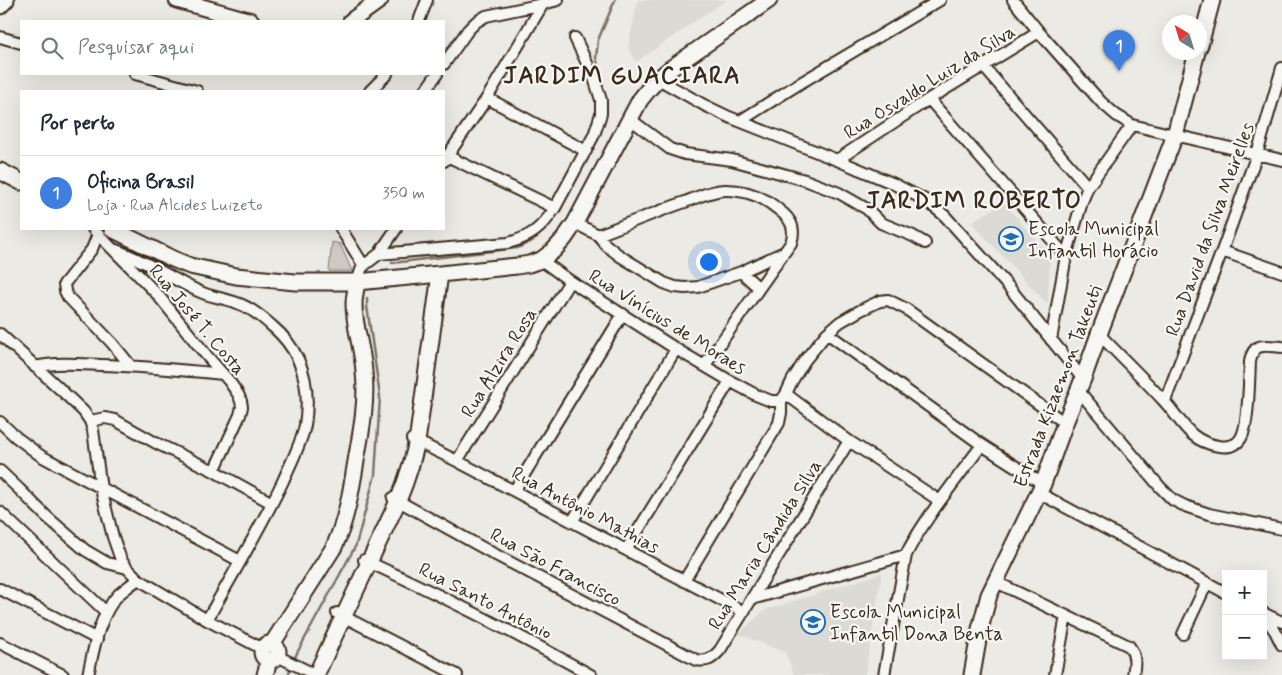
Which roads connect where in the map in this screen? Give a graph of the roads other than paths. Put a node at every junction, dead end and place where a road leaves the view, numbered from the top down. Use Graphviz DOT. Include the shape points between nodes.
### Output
graph roads {
  1 [pos="6,0"];
  2 [pos="177,0"];
  3 [pos="427,0"];
  4 [pos="558,0"];
  5 [pos="769,0"];
  6 [pos="940,0"];
  7 [pos="1013,0"];
  8 [pos="1212,0"];
  9 [pos="373,2"];
  10 [pos="203,4"];
  11 [pos="542,4"];
  12 [pos="0,6"];
  13 [pos="1207,19"];
  14 [pos="248,20"];
  15 [pos="352,20"];
  16 [pos="419,20"];
  17 [pos="1039,32"];
  18 [pos="0,37"];
  19 [pos="575,38"];
  20 [pos="20,43"];
  21 [pos="1195,60"];
  22 [pos="445,63"];
  23 [pos="983,66"];
  24 [pos="1282,68"];
  25 [pos="139,75"];
  26 [pos="386,75"];
  27 [pos="436,75"];
  28 [pos="658,79"];
  29 [pos="193,90"];
  30 [pos="371,90"];
  31 [pos="426,90"];
  32 [pos="487,98"];
  33 [pos="929,99"];
  34 [pos="630,119"];
  35 [pos="740,121"];
  36 [pos="1132,126"];
  37 [pos="1175,136"];
  38 [pos="586,152"];
  39 [pos="1257,154"];
  40 [pos="445,158"];
  41 [pos="837,160"];
  42 [pos="1282,160"];
  43 [pos="0,171"];
  44 [pos="20,181"];
  45 [pos="1088,187"];
  46 [pos="555,208"];
  47 [pos="576,223"];
  48 [pos="101,230"];
  49 [pos="342,230"];
  50 [pos="395,230"];
  51 [pos="598,235"];
  52 [pos="925,243"];
  53 [pos="113,249"];
  54 [pos="785,251"];
  55 [pos="1222,251"];
  56 [pos="379,254"];
  57 [pos="1066,256"];
  58 [pos="541,260"];
  59 [pos="364,266"];
  60 [pos="742,272"];
  61 [pos="1282,272"];
  62 [pos="436,275"];
  63 [pos="570,281"];
  64 [pos="357,282"];
  65 [pos="759,288"];
  66 [pos="623,314"];
  67 [pos="827,333"];
  68 [pos="0,334"];
  69 [pos="1099,334"];
  70 [pos="1051,340"];
  71 [pos="1282,348"];
  72 [pos="676,349"];
  73 [pos="130,365"];
  74 [pos="705,365"];
  75 [pos="35,367"];
  76 [pos="223,374"];
  77 [pos="730,380"];
  78 [pos="1080,385"];
  79 [pos="783,398"];
  80 [pos="1165,401"];
  81 [pos="90,421"];
  82 [pos="0,422"];
  83 [pos="1065,423"];
  84 [pos="414,440"];
  85 [pos="849,440"];
  86 [pos="982,445"];
  87 [pos="457,461"];
  88 [pos="214,471"];
  89 [pos="0,472"];
  90 [pos="1041,488"];
  91 [pos="101,489"];
  92 [pos="514,491"];
  93 [pos="395,499"];
  94 [pos="940,501"];
  95 [pos="272,503"];
  96 [pos="0,512"];
  97 [pos="572,522"];
  98 [pos="1282,528"];
  99 [pos="626,550"];
  100 [pos="906,555"];
  101 [pos="240,561"];
  102 [pos="366,561"];
  103 [pos="127,568"];
  104 [pos="138,580"];
  105 [pos="684,581"];
  106 [pos="994,581"];
  107 [pos="1207,583"];
  108 [pos="0,589"];
  109 [pos="1222,591"];
  110 [pos="752,599"];
  111 [pos="106,612"];
  112 [pos="744,612"];
  113 [pos="340,614"];
  114 [pos="1264,615"];
  115 [pos="1265,615"];
  116 [pos="1066,616"];
  117 [pos="207,620"];
  118 [pos="1282,622"];
  119 [pos="1184,634"];
  120 [pos="97,639"];
  121 [pos="0,643"];
  122 [pos="1282,645"];
  123 [pos="272,653"];
  124 [pos="704,661"];
  125 [pos="309,672"];
  126 [pos="63,675"];
  127 [pos="88,675"];
  128 [pos="265,675"];
  129 [pos="457,675"];
  130 [pos="591,675"];
  131 [pos="884,675"];
  132 [pos="972,675"];
  133 [pos="1055,675"];
  134 [pos="1134,675"];
  1 -- 12 [label="main road"];
  2 -- 10 [label="main road"];
  3 -- 16 [label="street"];
  4 -- 11 [label="street"];
  5 -- 28 [label="main road"];
  6 -- 35 [label="street"];
  7 -- 17 [label="street"];
  8 -- 13 [label="main road"];
  9 -- 15 [label="main road"];
  10 -- 14 [label="main road"];
  11 -- 22 [label="street" via="486,16 476,22"];
  11 -- 32 [label="street"];
  17 -- 23 [label="street, Rua Osvaldo Luiz da Silva"];
  17 -- 36 [label="street" via="1101,102"];
  18 -- 20 [label="street"];
  19 -- 38 [label="street" via="601,100 598,125"];
  21 -- 37 [label="main road, Estrada Kizaemon Takeuti"];
  23 -- 33 [label="street, Rua Osvaldo Luiz da Silva"];
  23 -- 45 [label="street"];
  24 -- 39 [label="street, Rua David da Silva Meirelles"];
  25 -- 29 [label="street"];
  26 -- 30 [label="street"];
  27 -- 31 [label="street"];
  28 -- 34 [label="main road" via="640,100"];
  28 -- 35 [label="street"];
  32 -- 38 [label="street"];
  32 -- 40 [label="street"];
  33 -- 41 [label="street, Rua Osvaldo Luiz da Silva"];
  33 -- 57 [label="street"];
  34 -- 47 [label="main road"];
  34 -- 52 [label="street" via="670,149 732,160 839,193 866,209 881,223"];
  35 -- 41 [label="street"];
  36 -- 37 [label="street"];
  36 -- 45 [label="street"];
  37 -- 39 [label="street"];
  37 -- 69 [label="main road, Estrada Kizaemon Takeuti"];
  38 -- 46 [label="street"];
  39 -- 42 [label="street"];
  39 -- 55 [label="street, Rua David da Silva Meirelles"];
  40 -- 46 [label="street"];
  41 -- 70 [label="street" via="911,192 936,208 1008,286"];
  43 -- 44 [label="main road"];
  45 -- 57 [label="street"];
  46 -- 56 [label="street" via="540,228 521,240"];
  47 -- 51 [label="street"];
  47 -- 58 [label="main road" via="553,251"];
  48 -- 53 [label="street, Rua José T. Costa"];
  48 -- 64 [label="main road" via="204,270 295,282"];
  48 -- 73 [label="street" via="92,249 64,284 65,291"];
  49 -- 59 [label="street"];
  50 -- 56 [label="street"];
  51 -- 54 [label="street" via="708,194 740,191 770,203 790,221 794,235"];
  51 -- 60 [label="street" via="620,256 675,287 698,286"];
  53 -- 76 [label="street, Rua José T. Costa" via="157,294"];
  53 -- 95 [label="street" via="209,296 245,306 272,326 289,344 302,369 305,385 304,426 293,459"];
  54 -- 60 [label="street"];
  54 -- 65 [label="street"];
  55 -- 61 [label="street"];
  55 -- 80 [label="street, Rua David da Silva Meirelles"];
  56 -- 59 [label="street"];
  57 -- 70 [label="street"];
  58 -- 62 [label="main road" via="517,266"];
  58 -- 63 [label="street, Rua Vinícius de Moraes"];
  59 -- 64 [label="street"];
  60 -- 65 [label="street"];
  62 -- 64 [label="main road"];
  62 -- 84 [label="main road"];
  63 -- 66 [label="street, Rua Vinícius de Moraes"];
  63 -- 87 [label="street, Rua Alzira Rosa"];
  64 -- 123 [label="main road" via="354,305 365,401 346,514 334,547 306,589"];
  65 -- 74 [label="street"];
  66 -- 72 [label="street, Rua Vinícius de Moraes"];
  66 -- 92 [label="street"];
  67 -- 79 [label="street" via="805,360"];
  67 -- 83 [label="street" via="862,310 888,300 906,309"];
  67 -- 86 [label="street"];
  68 -- 75 [label="street"];
  69 -- 78 [label="main road, Estrada Kizaemon Takeuti"];
  69 -- 80 [label="street"];
  70 -- 78 [label="street"];
  71 -- 80 [label="street" via="1260,346 1251,355 1246,419 1243,434 1236,444 1214,446 1192,435"];
  72 -- 74 [label="street, Rua Vinícius de Moraes"];
  72 -- 97 [label="street"];
  73 -- 75 [label="street" via="62,363"];
  73 -- 76 [label="street"];
  74 -- 77 [label="street, Rua Vinícius de Moraes"];
  75 -- 81 [label="street"];
  76 -- 88 [label="street, Rua José T. Costa" via="238,394 242,407"];
  77 -- 79 [label="street, Rua Vinícius de Moraes" via="771,401"];
  77 -- 99 [label="street"];
  78 -- 83 [label="main road, Estrada Kizaemon Takeuti"];
  78 -- 98 [label="street" via="1173,500 1209,514"];
  79 -- 85 [label="street"];
  79 -- 105 [label="street" via="779,423"];
  81 -- 88 [label="street" via="100,418 115,420"];
  81 -- 91 [label="street"];
  82 -- 91 [label="street" via="41,456"];
  83 -- 90 [label="main road, Estrada Kizaemon Takeuti"];
  84 -- 87 [label="street, Rua Antônio Mathias"];
  84 -- 93 [label="main road" via="407,479"];
  85 -- 94 [label="street"];
  85 -- 110 [label="street, Rua Maria Cândida Silva"];
  86 -- 90 [label="street"];
  86 -- 94 [label="street"];
  87 -- 92 [label="street, Rua Antônio Mathias"];
  88 -- 95 [label="street"];
  89 -- 103 [label="street" via="85,550 107,563"];
  90 -- 106 [label="main road, Estrada Kizaemon Takeuti"];
  90 -- 107 [label="street"];
  91 -- 101 [label="street"];
  91 -- 103 [label="street" via="117,549"];
  92 -- 97 [label="street, Rua Antônio Mathias"];
  93 -- 102 [label="main road"];
  93 -- 124 [label="street, Rua São Francisco" via="696,660"];
  94 -- 100 [label="street"];
  95 -- 101 [label="street"];
  96 -- 111 [label="street"];
  97 -- 99 [label="street, Rua Antônio Mathias"];
  99 -- 105 [label="street, Rua Antônio Mathias"];
  100 -- 110 [label="street"];
  100 -- 131 [label="street"];
  101 -- 117 [label="street"];
  102 -- 113 [label="main road"];
  102 -- 130 [label="street, Rua Santo Antônio"];
  103 -- 104 [label="street"];
  104 -- 111 [label="street" via="119,595"];
  104 -- 117 [label="street"];
  105 -- 112 [label="street, Rua Antônio Mathias"];
  106 -- 116 [label="street"];
  106 -- 132 [label="main road, Estrada Kizaemon Takeuti" via="986,604"];
  107 -- 109 [label="street"];
  107 -- 119 [label="street"];
  108 -- 120 [label="street"];
  110 -- 112 [label="street, Rua Maria Cândida Silva"];
  111 -- 120 [label="street"];
  112 -- 124 [label="street, Rua Maria Cândida Silva" via="720,650"];
  113 -- 125 [label="main road"];
  113 -- 129 [label="street"];
  114 -- 122 [label="street"];
  115 -- 118 [label="street"];
  116 -- 133 [label="street"];
  116 -- 134 [label="street" via="1129,646 1135,658"];
  117 -- 123 [label="street"];
  120 -- 127 [label="street"];
  121 -- 126 [label="street"];
  123 -- 125 [label="street"];
  123 -- 128 [label="main road"];
}
